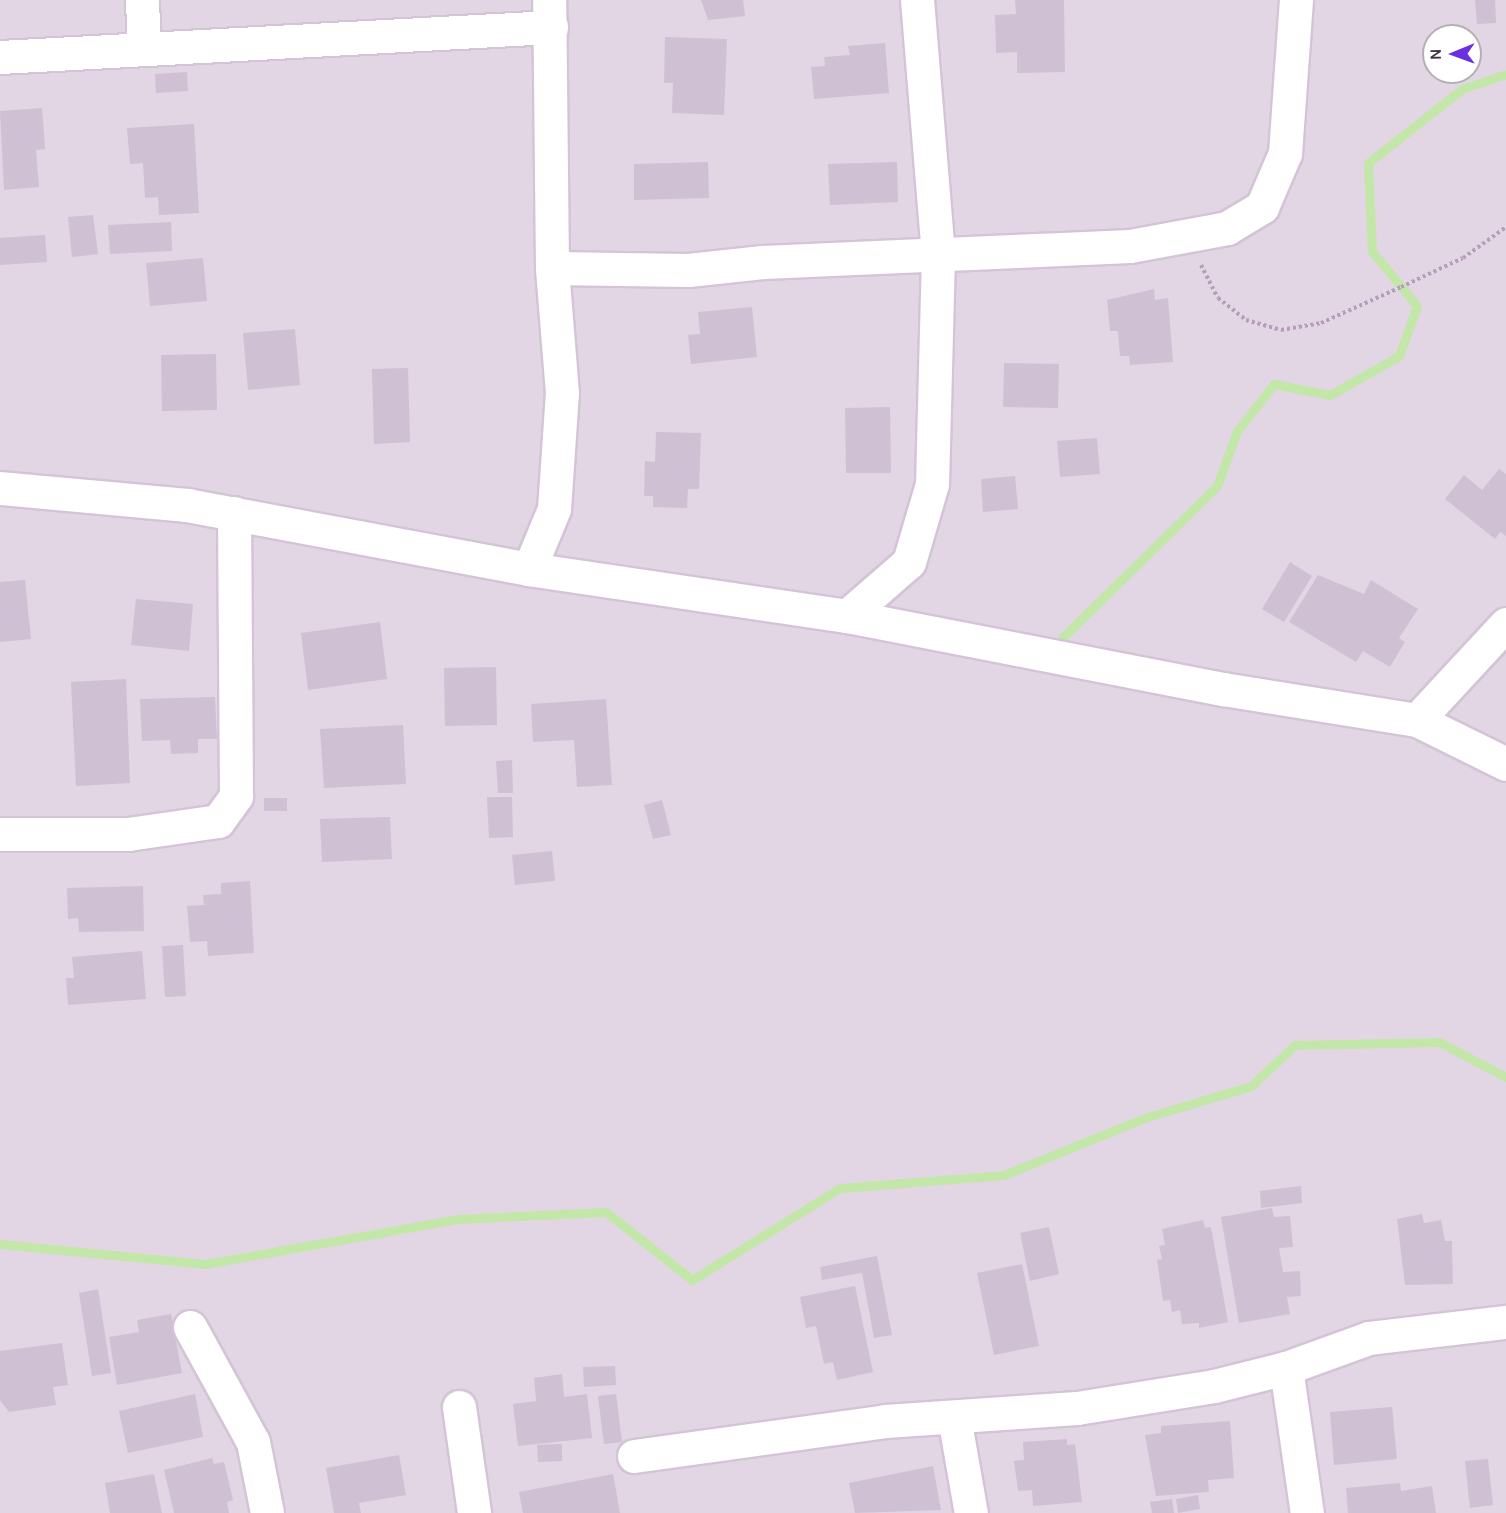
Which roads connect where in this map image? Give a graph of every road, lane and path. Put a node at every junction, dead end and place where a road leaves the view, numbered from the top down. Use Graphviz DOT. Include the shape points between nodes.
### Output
graph roads {
  1 [pos="142,0"];
  2 [pos="917,0"];
  3 [pos="1296,0"];
  4 [pos="550,13"];
  5 [pos="144,49"];
  6 [pos="0,57"];
  7 [pos="1506,227"];
  8 [pos="1186,234"];
  9 [pos="938,255"];
  10 [pos="552,268"];
  11 [pos="0,488"];
  12 [pos="234,513"];
  13 [pos="530,569"];
  14 [pos="847,616"];
  15 [pos="1506,624"];
  16 [pos="1417,720"];
  17 [pos="1506,764"];
  18 [pos="0,834"];
  19 [pos="1506,1322"];
  20 [pos="190,1327"];
  21 [pos="1286,1368"];
  22 [pos="459,1407"];
  23 [pos="954,1417"];
  24 [pos="634,1456"];
  25 [pos="267,1513"];
  26 [pos="474,1513"];
  27 [pos="972,1513"];
  28 [pos="1307,1513"];
  1 -- 5 [label="street"];
  2 -- 9 [label="street"];
  3 -- 8 [label="street" via="1284,153 1262,207 1227,228"];
  4 -- 5 [label="street"];
  4 -- 10 [label="street"];
  5 -- 6 [label="street"];
  7 -- 8 [label="path" via="1463,258 1411,282 1321,323 1281,330 1246,320 1218,298"];
  8 -- 9 [label="street" via="1131,246"];
  9 -- 10 [label="street" via="688,270"];
  9 -- 14 [label="street" via="932,484 909,562"];
  10 -- 13 [label="street" via="562,393 554,509"];
  11 -- 12 [label="street"];
  12 -- 13 [label="street"];
  12 -- 18 [label="street" via="239,761 236,796 218,821 128,834"];
  13 -- 14 [label="street"];
  14 -- 16 [label="street" via="1223,689"];
  15 -- 16 [label="street"];
  16 -- 17 [label="street"];
  19 -- 21 [label="street" via="1369,1338"];
  20 -- 25 [label="street" via="253,1442"];
  21 -- 23 [label="street" via="1214,1386 1077,1408"];
  21 -- 28 [label="street"];
  22 -- 26 [label="street"];
  23 -- 24 [label="street" via="885,1421"];
  23 -- 27 [label="street"];
}
